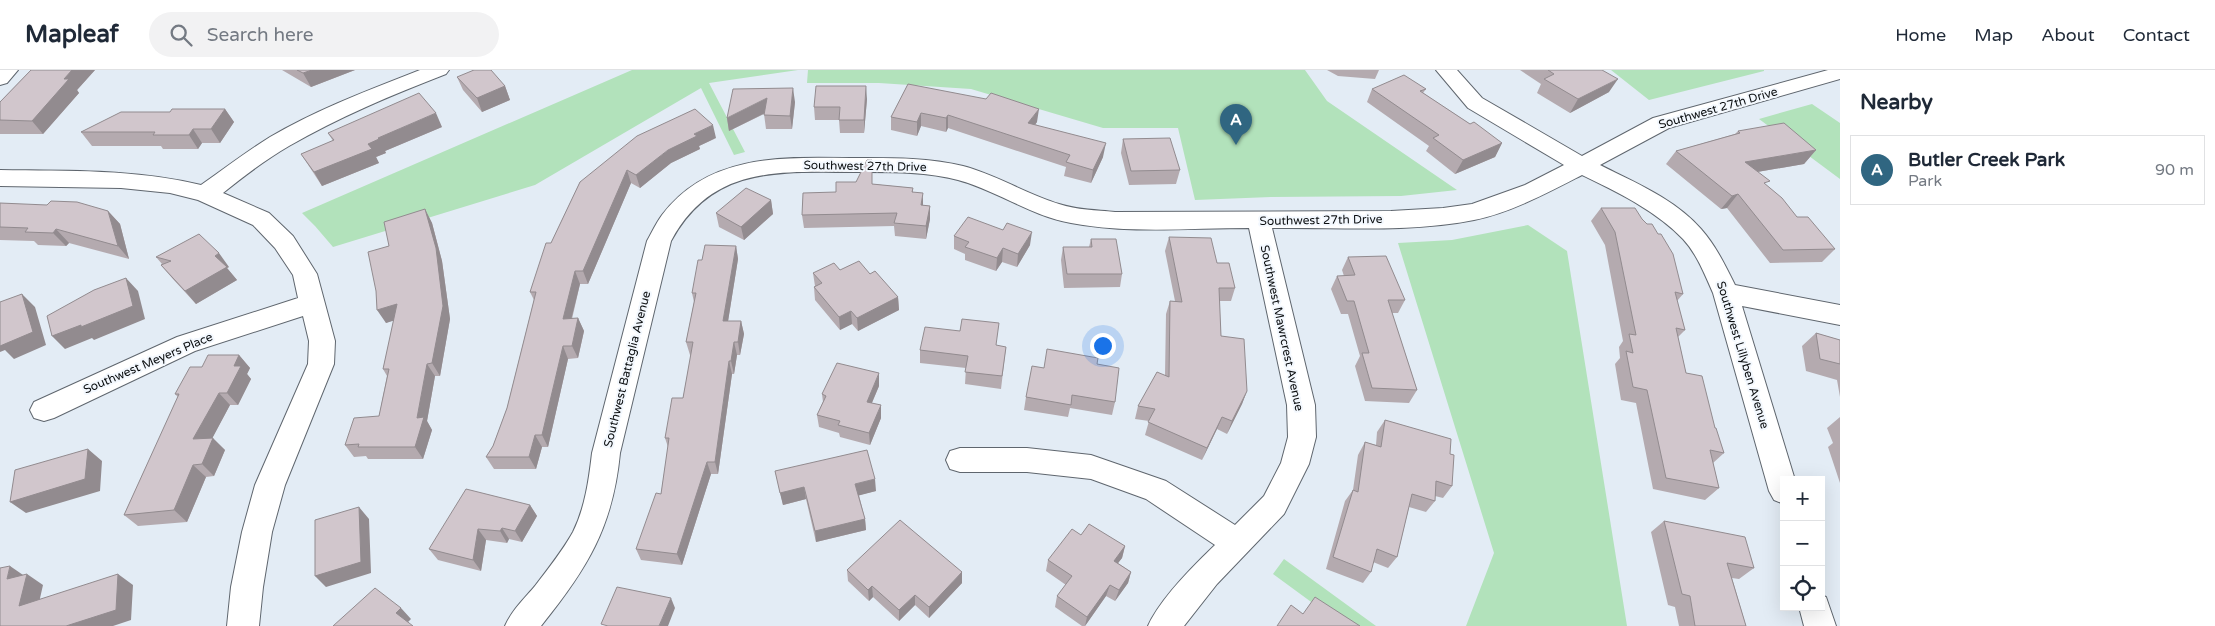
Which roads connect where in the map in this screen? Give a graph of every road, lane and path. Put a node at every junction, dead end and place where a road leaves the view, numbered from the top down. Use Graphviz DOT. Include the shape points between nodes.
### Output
graph roads {
  1 [pos="8,70"];
  2 [pos="439,70"];
  3 [pos="1446,70"];
  4 [pos="1840,73"];
  5 [pos="0,78"];
  6 [pos="783,166"];
  7 [pos="1583,166"];
  8 [pos="0,178"];
  9 [pos="205,194"];
  10 [pos="1259,221"];
  11 [pos="1726,293"];
  12 [pos="312,303"];
  13 [pos="1840,315"];
  14 [pos="44,410"];
  15 [pos="960,460"];
  16 [pos="1780,477"];
  17 [pos="1236,542"];
  18 [pos="1816,611"];
  19 [pos="243,626"];
  20 [pos="521,626"];
  21 [pos="1164,626"];
  22 [pos="1820,626"];
  1 -- 5 [label="street"];
  2 -- 9 [label="street" via="359,101 298,131 258,155"];
  3 -- 7 [label="street, Southwest Lillyben Avenue" via="1475,103"];
  4 -- 7 [label="street, Southwest 27th Drive" via="1661,123"];
  6 -- 10 [label="street, Southwest 27th Drive" via="929,166 964,174 1048,210 1078,216 1115,220"];
  6 -- 20 [label="street, Southwest Battaglia Avenue" via="749,170 714,184 691,200 670,221 659,241 606,453 596,510 585,539"];
  7 -- 10 [label="street, Southwest 27th Drive" via="1512,200 1459,215"];
  7 -- 11 [label="street, Southwest Lillyben Avenue" via="1634,191 1692,234 1710,259"];
  8 -- 9 [label="street" via="121,180 170,185"];
  9 -- 12 [label="street" via="248,212 269,226 305,274"];
  10 -- 17 [label="street, Southwest Mawrcrest Avenue" via="1302,405 1302,437 1295,464 1274,505"];
  11 -- 13 [label="street"];
  11 -- 16 [label="street, Southwest Lillyben Avenue"];
  12 -- 14 [label="street, Southwest Meyers Place" via="186,344"];
  12 -- 19 [label="street" via="322,341 321,364 270,485 257,532"];
  15 -- 17 [label="street" via="1027,460 1091,467 1156,490"];
  17 -- 21 [label="street, Southwest Mawrcrest Avenue"];
  18 -- 22 [label="street"];
}
